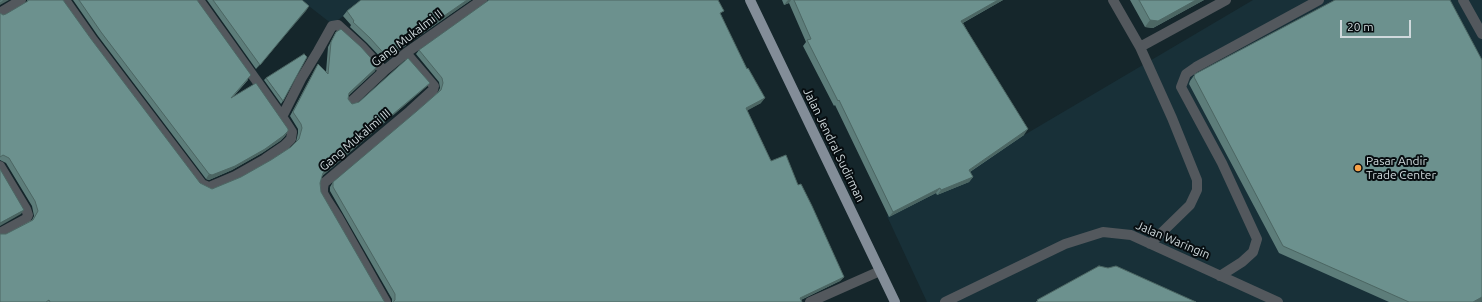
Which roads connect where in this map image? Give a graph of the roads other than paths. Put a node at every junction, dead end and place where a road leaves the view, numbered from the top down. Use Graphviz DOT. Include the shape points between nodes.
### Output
graph roads {
  1 [pos="21,0"];
  2 [pos="65,0"];
  3 [pos="199,0"];
  4 [pos="482,0"];
  5 [pos="750,0"];
  6 [pos="1113,0"];
  7 [pos="1226,0"];
  8 [pos="1319,0"];
  9 [pos="1463,0"];
  10 [pos="0,13"];
  11 [pos="1482,34"];
  12 [pos="1140,47"];
  13 [pos="406,53"];
  14 [pos="384,71"];
  15 [pos="351,102"];
  16 [pos="281,114"];
  17 [pos="0,166"];
  18 [pos="0,233"];
  19 [pos="1150,244"];
  20 [pos="880,271"];
  21 [pos="1220,276"];
  22 [pos="386,302"];
  23 [pos="810,302"];
  24 [pos="895,302"];
  25 [pos="945,302"];
  26 [pos="1278,302"];
  1 -- 10 [label="street"];
  2 -- 16 [label="street" via="202,184 209,187 235,176 265,160 284,146 291,139 292,132"];
  3 -- 16 [label="street"];
  4 -- 13 [label="street, Gang Mukalmi II"];
  5 -- 20 [label="main road, Jalan Jendral Sudirman"];
  6 -- 12 [label="street"];
  7 -- 12 [label="street"];
  8 -- 21 [label="street" via="1196,67 1186,74 1181,87 1222,163 1257,239 1253,252"];
  9 -- 11 [label="street"];
  12 -- 19 [label="street" via="1197,180 1197,190 1190,205"];
  13 -- 14 [label="street, Gang Mukalmi II"];
  13 -- 22 [label="street, Gang Mukalmi III" via="434,86 433,90 324,183 322,188"];
  14 -- 15 [label="street, Gang Mukalmi II"];
  14 -- 16 [label="street" via="338,25 332,26 300,79 284,113"];
  17 -- 18 [label="street" via="28,215 26,219"];
  19 -- 21 [label="street, Jalan Waringin"];
  19 -- 25 [label="street, Jalan Waringin" via="1130,235 1103,232 1065,244"];
  20 -- 23 [label="street"];
  20 -- 24 [label="main road, Jalan Jendral Sudirman"];
  21 -- 26 [label="street, Jalan Waringin"];
}
